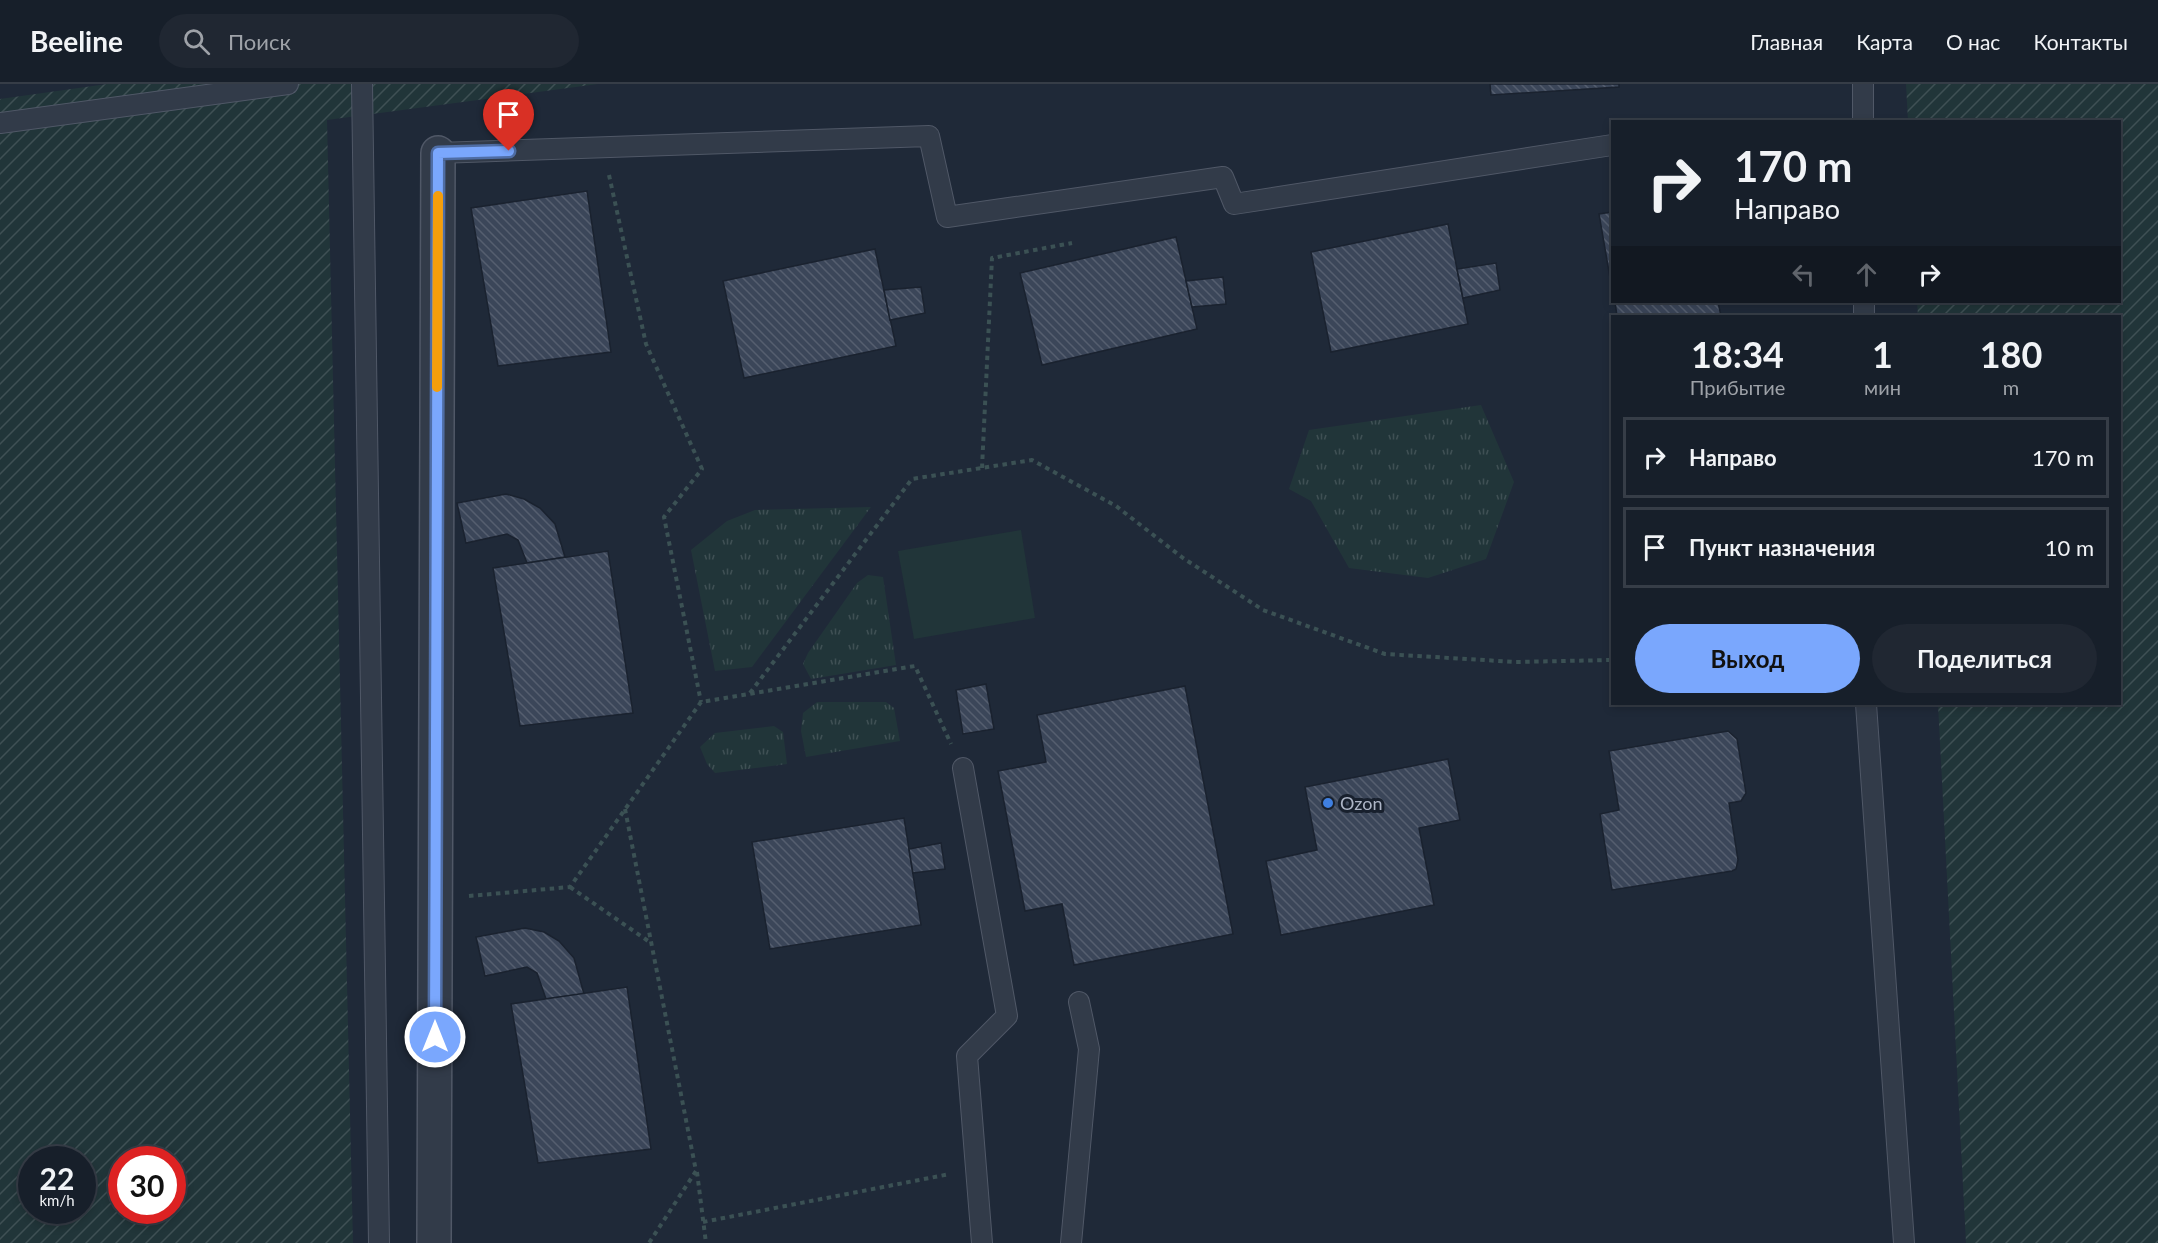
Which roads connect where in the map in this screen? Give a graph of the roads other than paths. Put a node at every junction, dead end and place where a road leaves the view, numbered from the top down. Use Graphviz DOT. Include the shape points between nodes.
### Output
graph roads {
  1 [pos="288,84"];
  2 [pos="362,84"];
  3 [pos="1863,84"];
  4 [pos="1863,120"];
  5 [pos="0,123"];
  6 [pos="1611,145"];
  7 [pos="438,153"];
  8 [pos="1866,705"];
  9 [pos="963,768"];
  10 [pos="1079,1002"];
  11 [pos="379,1243"];
  12 [pos="434,1243"];
  13 [pos="982,1243"];
  14 [pos="1071,1243"];
  15 [pos="1904,1243"];
  1 -- 5 [label="lane"];
  2 -- 11 [label="lane"];
  3 -- 4 [label="lane"];
  6 -- 7 [label="lane" via="1234,204 1223,177 947,218 929,136"];
  7 -- 12 [label="street"];
  8 -- 15 [label="lane"];
  9 -- 13 [label="lane" via="1007,1016 967,1056"];
  10 -- 14 [label="lane" via="1089,1049"];
}
